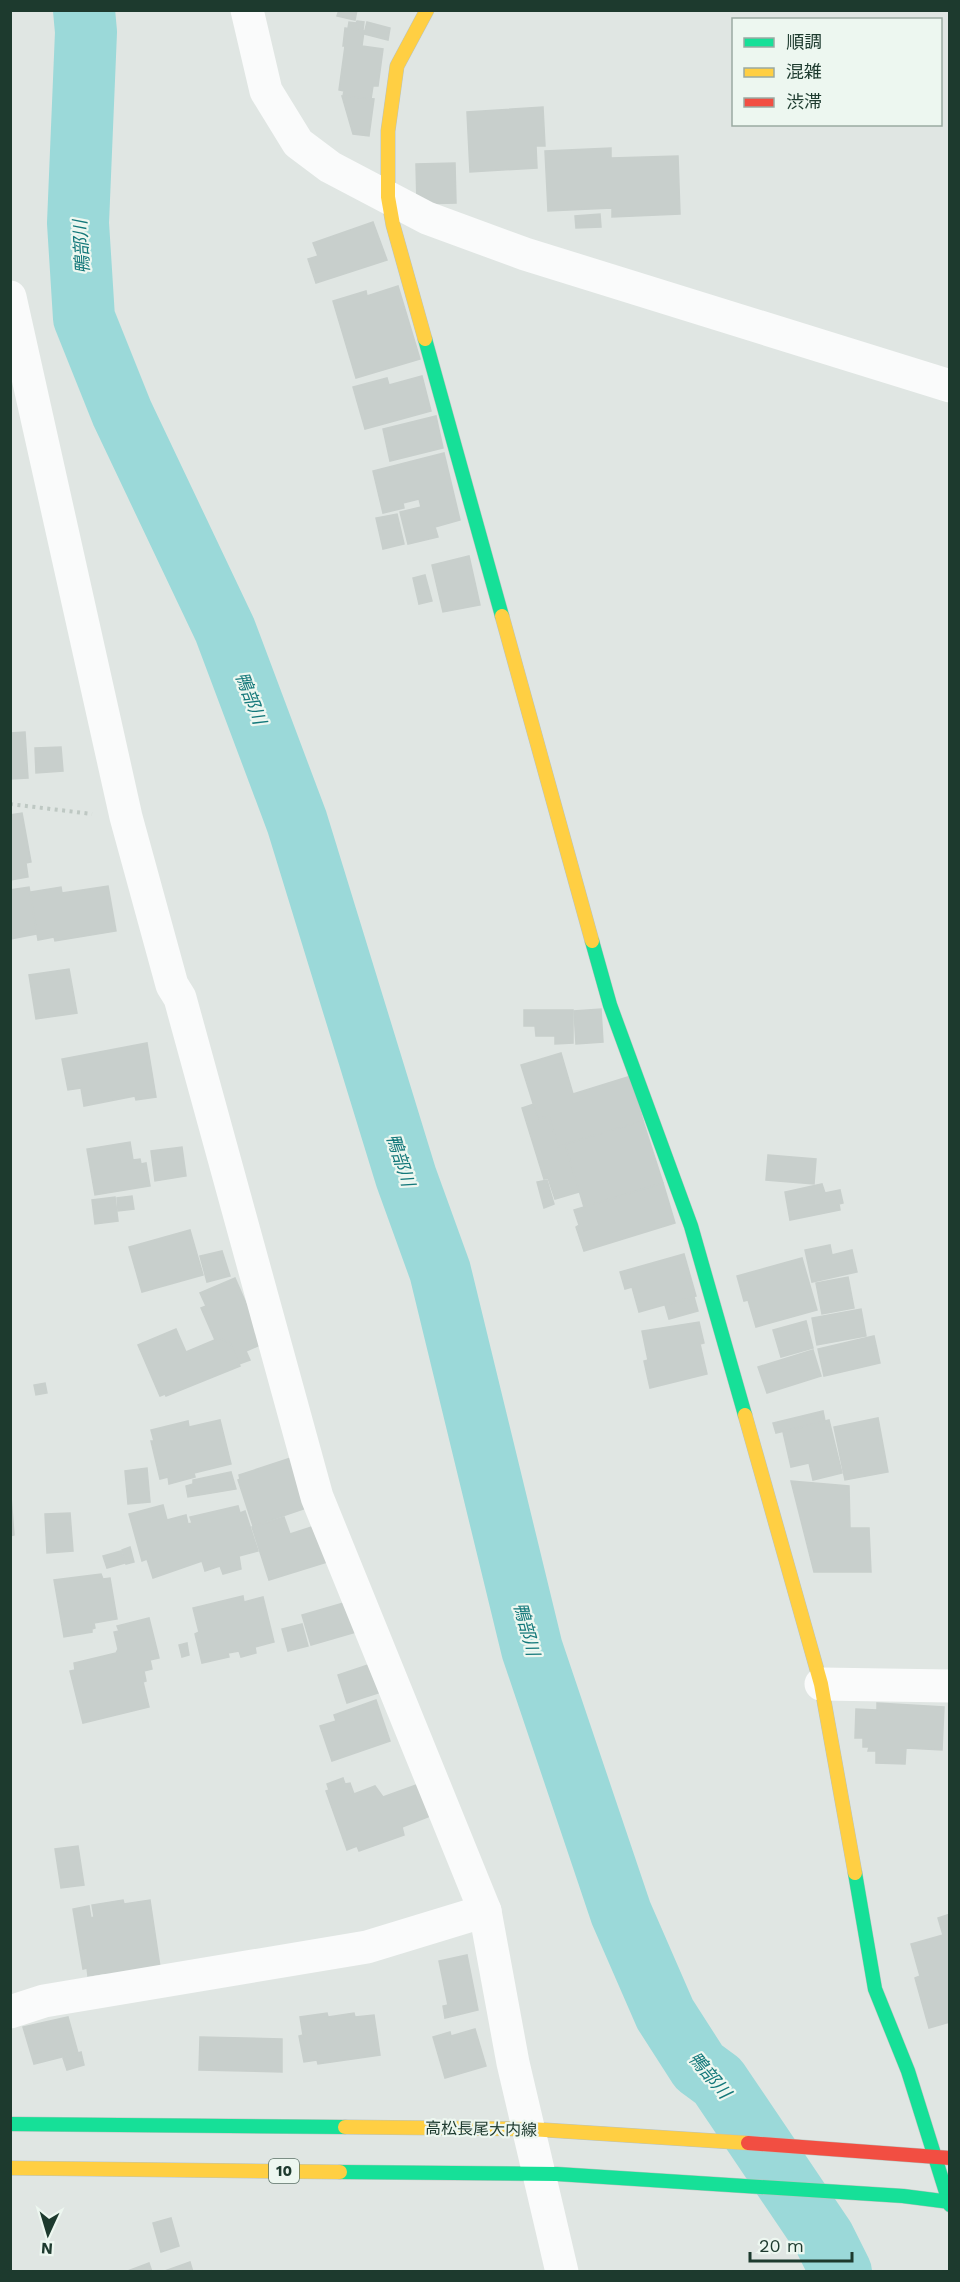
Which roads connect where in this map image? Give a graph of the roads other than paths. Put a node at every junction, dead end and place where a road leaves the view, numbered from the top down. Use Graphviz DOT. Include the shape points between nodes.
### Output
graph roads {
  1 [pos="247,10"];
  2 [pos="427,10"];
  3 [pos="388,197"];
  4 [pos="10,297"];
  5 [pos="950,387"];
  6 [pos="821,1684"];
  7 [pos="950,1686"];
  8 [pos="485,1911"];
  9 [pos="10,2012"];
  10 [pos="10,2124"];
  11 [pos="539,2130"];
  12 [pos="935,2157"];
  13 [pos="950,2158"];
  14 [pos="10,2168"];
  15 [pos="548,2174"];
  16 [pos="949,2203"];
  17 [pos="562,2271"];
  1 -- 3 [label="street" via="266,91 298,143 330,167"];
  2 -- 3 [label="street" via="397,66 388,131"];
  3 -- 5 [label="street" via="428,218 525,254"];
  3 -- 6 [label="street" via="610,1005 691,1226"];
  4 -- 8 [label="street" via="126,817 172,985 180,998 317,1497"];
  6 -- 7 [label="street"];
  6 -- 12 [label="street" via="875,1989 908,2071"];
  8 -- 9 [label="street" via="368,1947 44,2001"];
  8 -- 11 [label="street" via="513,2063"];
  10 -- 11 [label="street, 高松長尾大内線"];
  11 -- 12 [label="street, 高松長尾大内線"];
  11 -- 15 [label="street"];
  12 -- 13 [label="street, 高松長尾大内線"];
  12 -- 16 [label="street"];
  14 -- 15 [label="street, 10"];
  15 -- 16 [label="street, 10" via="903,2196"];
  15 -- 17 [label="street"];
}
